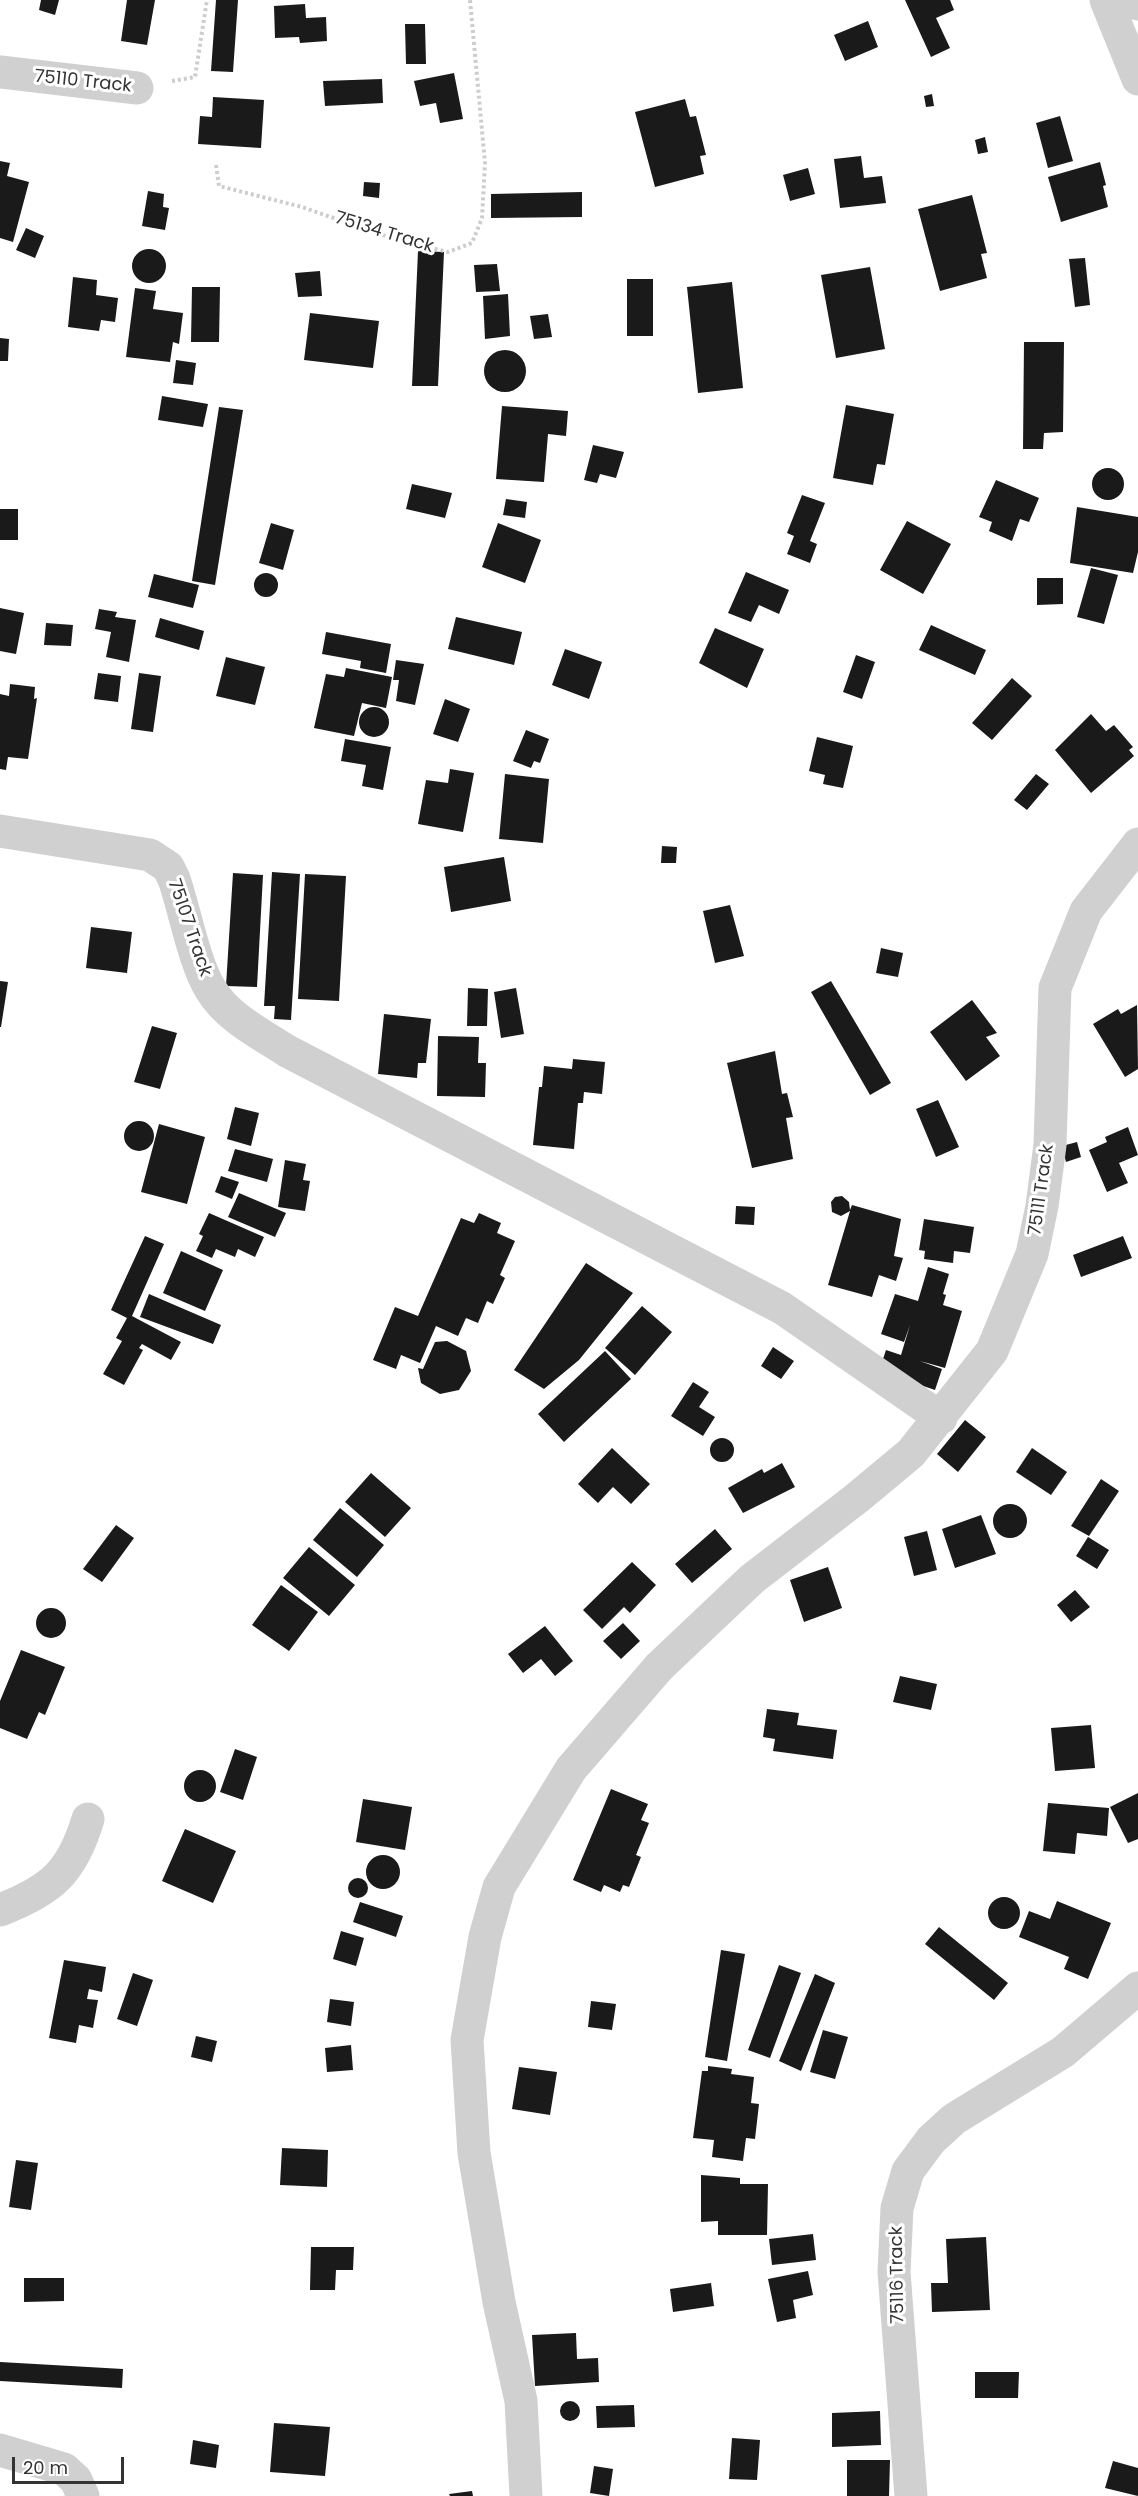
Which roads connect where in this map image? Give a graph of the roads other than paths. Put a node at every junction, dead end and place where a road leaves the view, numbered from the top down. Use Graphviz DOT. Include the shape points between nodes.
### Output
graph roads {
  1 [pos="1106,0"];
  2 [pos="0,72"];
  3 [pos="1138,79"];
  4 [pos="137,88"];
  5 [pos="0,831"];
  6 [pos="1138,844"];
  7 [pos="941,1418"];
  8 [pos="88,1819"];
  9 [pos="0,1910"];
  10 [pos="1138,1988"];
  11 [pos="0,2450"];
  12 [pos="83,2496"];
  13 [pos="526,2496"];
  14 [pos="911,2496"];
  1 -- 3 [label="street"];
  2 -- 4 [label="street, 75110 Track"];
  5 -- 7 [label="street, 75107 Track" via="150,855 168,867 211,991 235,1017 287,1051 782,1308"];
  6 -- 7 [label="street, 75111 Track" via="1086,911 1055,988 1050,1145 1032,1254 992,1351"];
  7 -- 13 [label="street, 75111 Track" via="911,1453 752,1579 659,1667 571,1769 499,1887 485,1937 466,2040 474,2153 499,2302 521,2401"];
  8 -- 9 [label="street" via="79,1849 63,1873 25,1900"];
  10 -- 14 [label="street, 75116 Track" via="1063,2052 954,2119 931,2140 908,2170 897,2208 894,2272"];
  11 -- 12 [label="street" via="64,2469 76,2480"];
}
